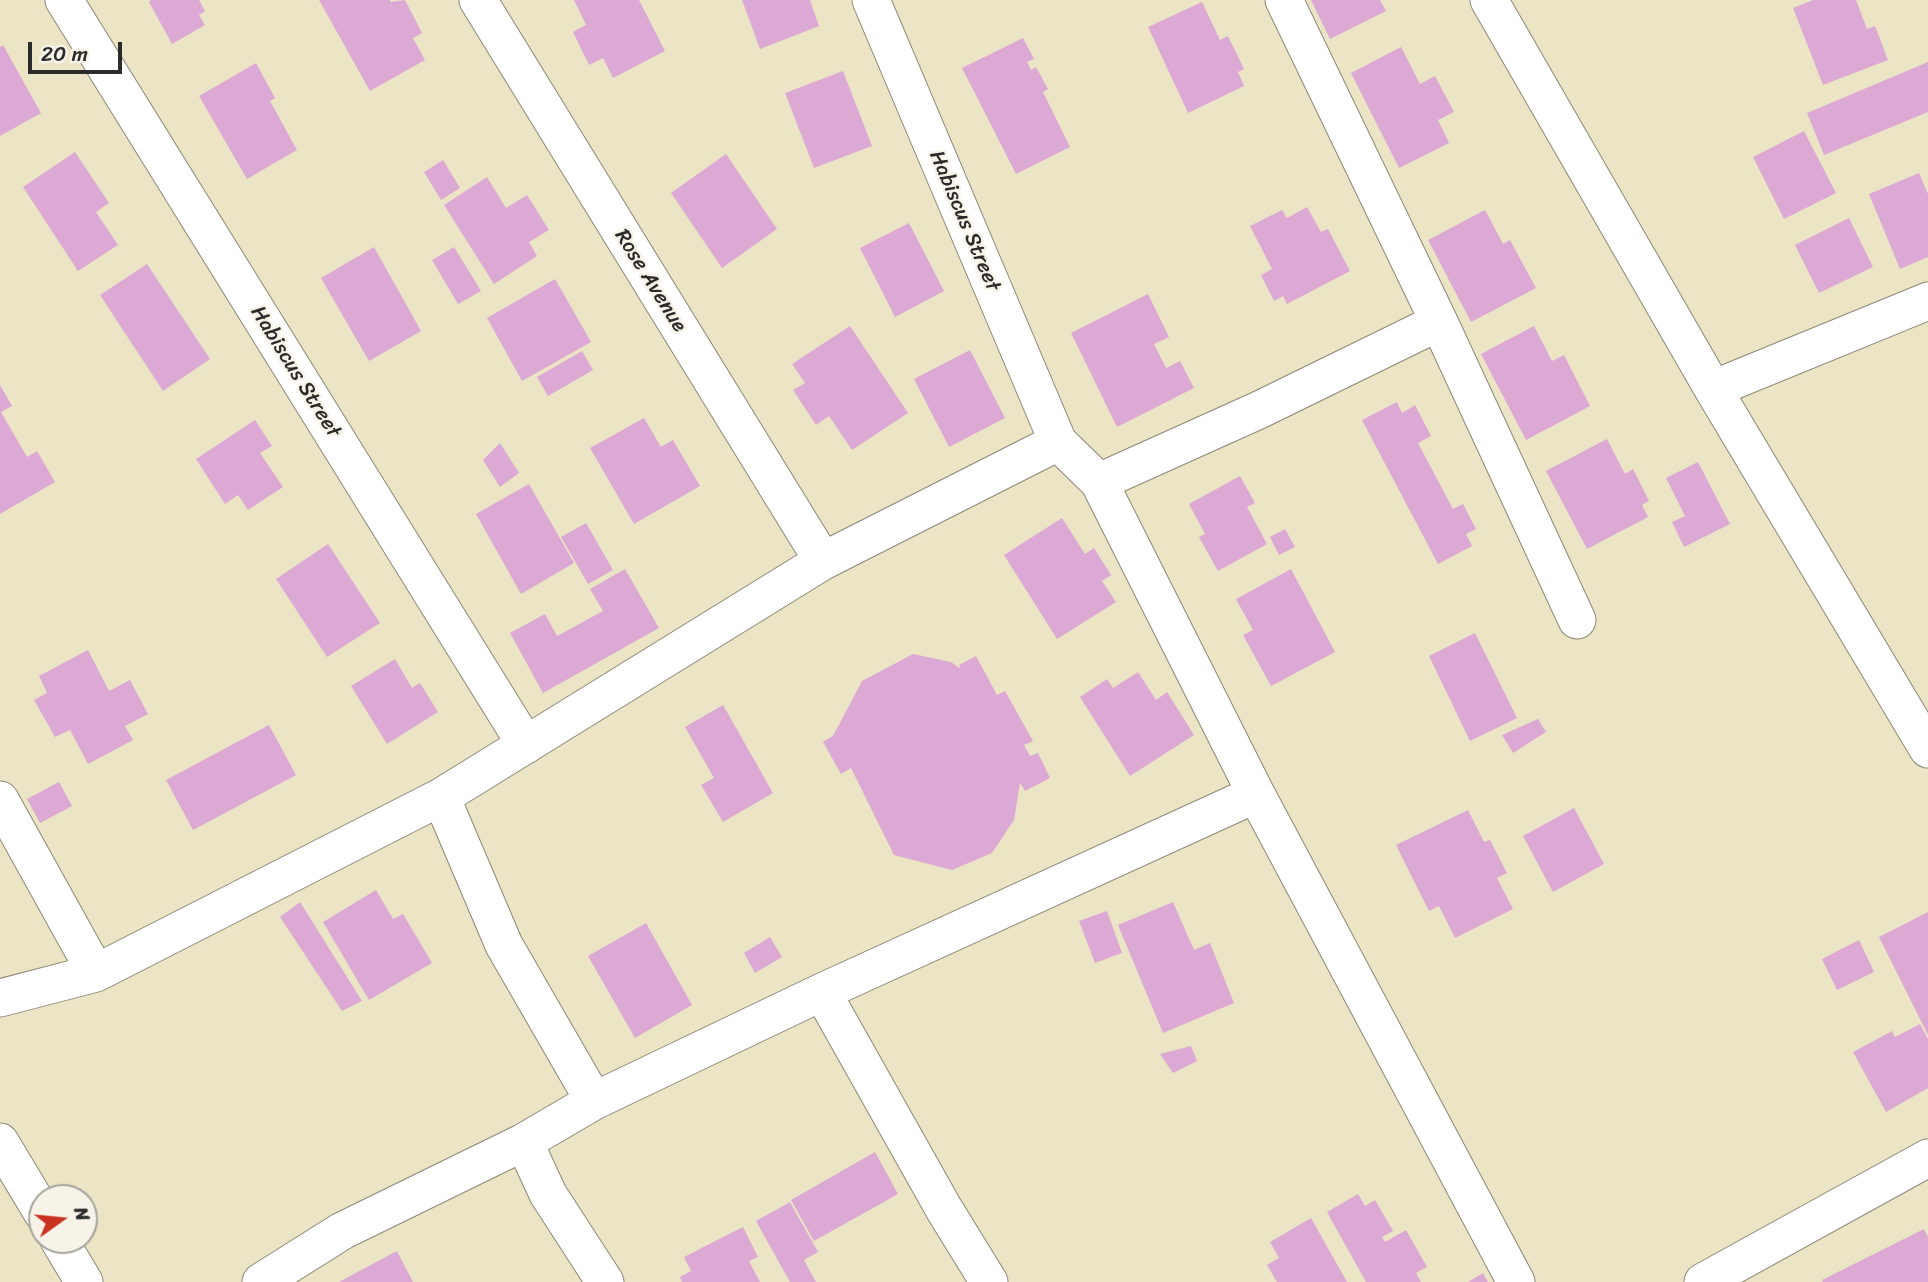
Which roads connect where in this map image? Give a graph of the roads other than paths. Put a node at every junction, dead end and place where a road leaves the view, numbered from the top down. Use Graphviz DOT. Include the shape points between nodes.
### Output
graph roads {
  1 [pos="64,0"];
  2 [pos="478,0"];
  3 [pos="871,0"];
  4 [pos="1284,0"];
  5 [pos="1490,0"];
  6 [pos="1928,301"];
  7 [pos="1439,323"];
  8 [pos="1713,389"];
  9 [pos="1058,442"];
  10 [pos="1099,482"];
  11 [pos="823,561"];
  12 [pos="1577,620"];
  13 [pos="526,745"];
  14 [pos="1928,749"];
  15 [pos="1256,794"];
  16 [pos="441,797"];
  17 [pos="0,800"];
  18 [pos="96,973"];
  19 [pos="822,992"];
  20 [pos="0,998"];
  21 [pos="594,1101"];
  22 [pos="524,1142"];
  23 [pos="0,1143"];
  24 [pos="1928,1158"];
  25 [pos="28,1189"];
  26 [pos="67,1254"];
  27 [pos="84,1282"];
  28 [pos="261,1282"];
  29 [pos="605,1282"];
  30 [pos="989,1282"];
  31 [pos="1516,1282"];
  32 [pos="1703,1282"];
  1 -- 13 [label="street, Habiscus Street"];
  2 -- 11 [label="street, Rose Avenue"];
  3 -- 9 [label="street, Habiscus Street"];
  4 -- 7 [label="street"];
  5 -- 8 [label="street"];
  6 -- 8 [label="street"];
  7 -- 10 [label="street"];
  7 -- 12 [label="street"];
  8 -- 14 [label="street"];
  9 -- 10 [label="street"];
  9 -- 11 [label="street"];
  10 -- 15 [label="street"];
  11 -- 13 [label="street"];
  13 -- 16 [label="street"];
  15 -- 19 [label="street"];
  15 -- 31 [label="street"];
  16 -- 18 [label="street"];
  16 -- 21 [label="street" via="504,945"];
  17 -- 18 [label="street"];
  18 -- 20 [label="street"];
  19 -- 21 [label="street"];
  19 -- 30 [label="street"];
  21 -- 22 [label="street"];
  22 -- 28 [label="street" via="342,1231"];
  22 -- 29 [label="street" via="548,1194"];
  23 -- 25 [label="street"];
  24 -- 32 [label="street"];
  26 -- 27 [label="street"];
}
